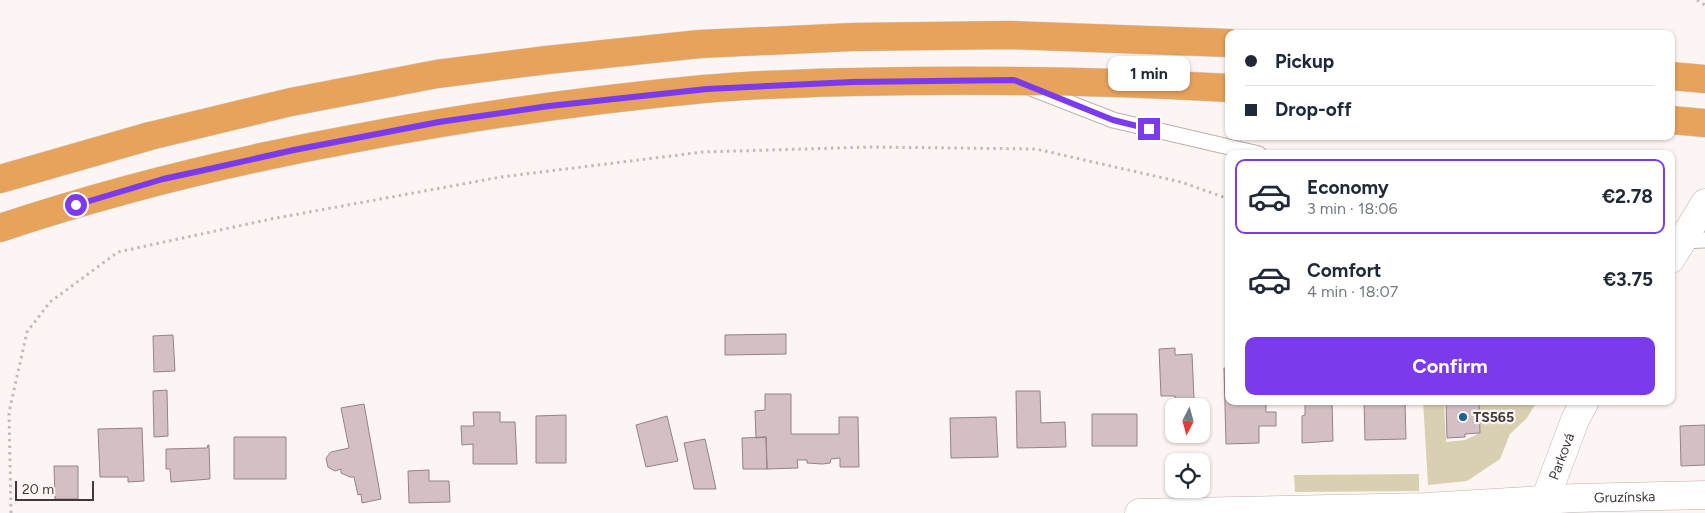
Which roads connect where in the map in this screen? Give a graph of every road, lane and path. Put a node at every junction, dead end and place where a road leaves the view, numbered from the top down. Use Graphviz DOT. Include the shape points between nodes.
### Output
graph roads {
  1 [pos="1696,0"];
  2 [pos="1705,5"];
  3 [pos="1225,43"];
  4 [pos="1675,77"];
  5 [pos="1705,79"];
  6 [pos="1014,80"];
  7 [pos="1225,88"];
  8 [pos="1675,120"];
  9 [pos="1705,123"];
  10 [pos="1242,150"];
  11 [pos="4,174"];
  12 [pos="1225,198"];
  13 [pos="1705,203"];
  14 [pos="0,228"];
  15 [pos="1682,245"];
  16 [pos="1583,405"];
  17 [pos="1705,495"];
  18 [pos="1544,507"];
  19 [pos="1474,508"];
  20 [pos="10,513"];
  21 [pos="1139,513"];
  22 [pos="1181,513"];
  1 -- 2 [label="path"];
  3 -- 11 [label="highway" via="1009,34 853,37 700,44 547,60 437,74 291,102"];
  4 -- 5 [label="highway"];
  6 -- 7 [label="highway"];
  6 -- 10 [label="lane" via="1113,120"];
  6 -- 14 [label="highway" via="852,82 707,89 439,122 163,179"];
  8 -- 9 [label="highway"];
  12 -- 20 [label="path" via="1182,182 1036,149 871,147 703,152 501,176 271,219 118,252 50,302 27,332 9,412"];
  13 -- 15 [label="street"];
  16 -- 18 [label="street, Parková"];
  17 -- 18 [label="street, Gruzínska"];
  18 -- 19 [label="street, Gruzínska"];
  19 -- 22 [label="street, Gruzínska"];
  21 -- 22 [label="street, Gruzínska"];
}
